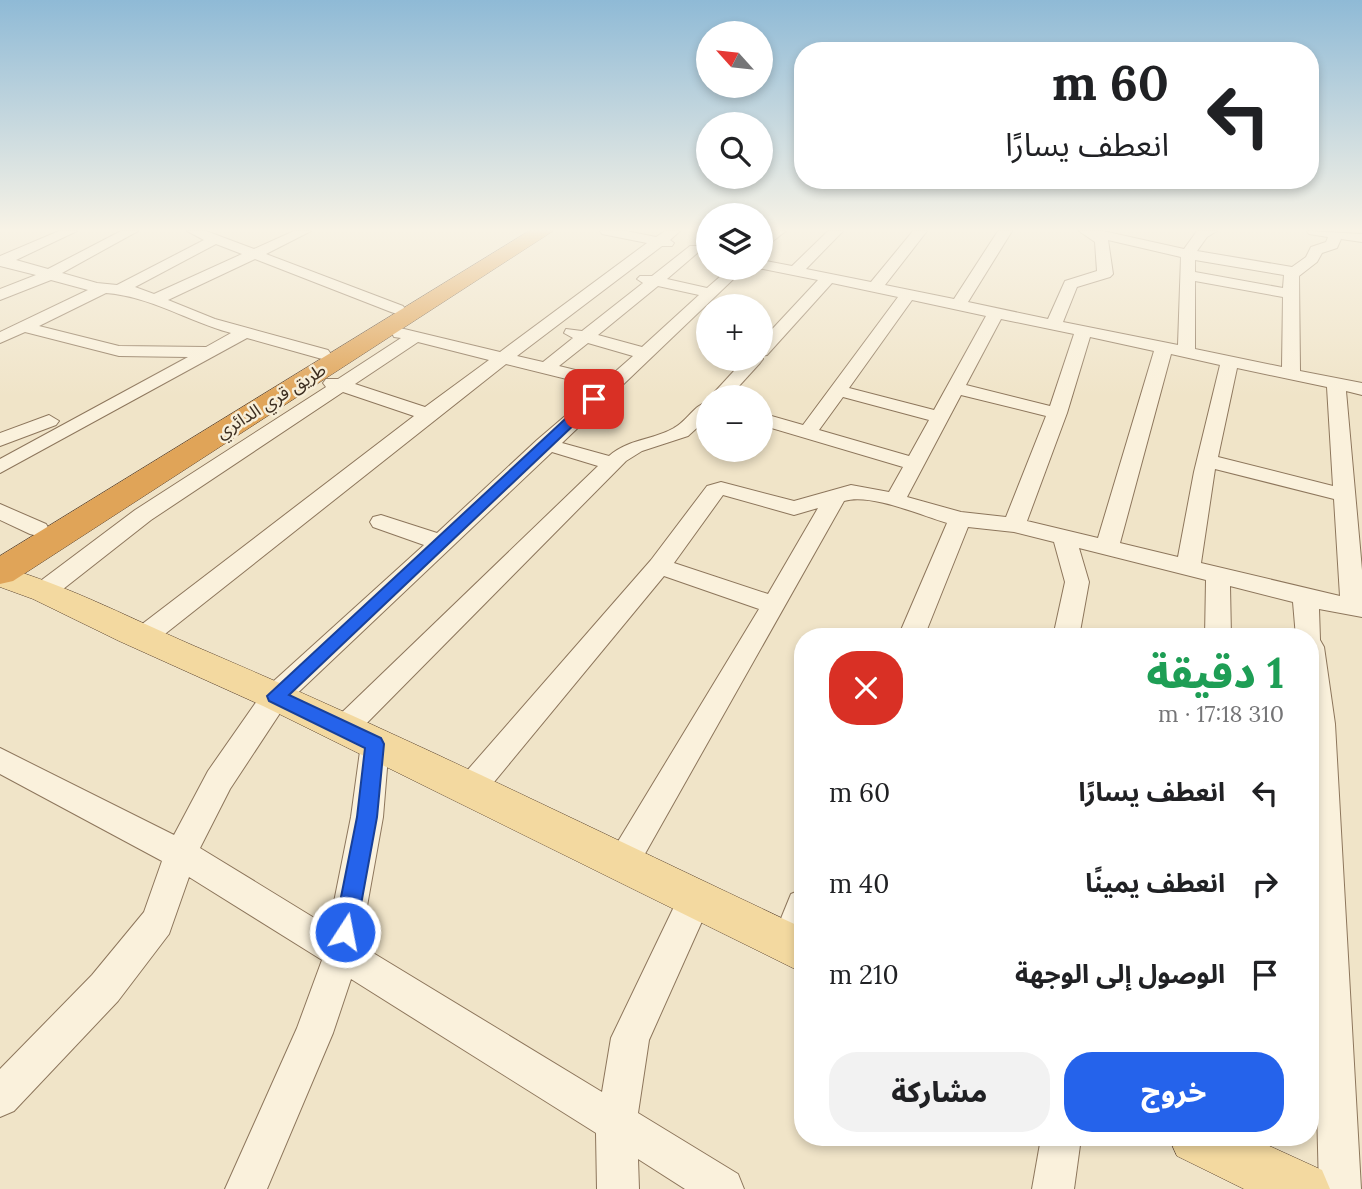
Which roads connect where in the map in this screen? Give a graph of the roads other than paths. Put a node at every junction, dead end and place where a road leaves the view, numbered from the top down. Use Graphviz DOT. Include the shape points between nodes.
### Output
graph roads {
  1 [pos="20,286"];
  2 [pos="93,286"];
  3 [pos="125,286"];
  4 [pos="183,286"];
  5 [pos="323,286"];
  6 [pos="441,286"];
  7 [pos="447,286"];
  8 [pos="600,286"];
  9 [pos="648,286"];
  10 [pos="680,286"];
  11 [pos="717,286"];
  12 [pos="820,286"];
  13 [pos="868,286"];
  14 [pos="970,286"];
  15 [pos="1069,286"];
  16 [pos="1187,286"];
  17 [pos="1249,286"];
  18 [pos="1290,286"];
  19 [pos="875,288"];
  20 [pos="103,289"];
  21 [pos="120,289"];
  22 [pos="709,293"];
  23 [pos="1290,294"];
  24 [pos="0,295"];
  25 [pos="908,295"];
  26 [pos="155,300"];
  27 [pos="958,305"];
  28 [pos="996,313"];
  29 [pos="391,319"];
  30 [pos="1054,324"];
  31 [pos="24,327"];
  32 [pos="547,327"];
  33 [pos="1084,330"];
  34 [pos="248,331"];
  35 [pos="584,336"];
  36 [pos="415,337"];
  37 [pos="0,338"];
  38 [pos="773,338"];
  39 [pos="1164,347"];
  40 [pos="208,352"];
  41 [pos="1186,352"];
  42 [pos="643,353"];
  43 [pos="506,358"];
  44 [pos="1230,361"];
  45 [pos="317,365"];
  46 [pos="545,369"];
  47 [pos="743,371"];
  48 [pos="1291,374"];
  49 [pos="611,384"];
  50 [pos="1336,384"];
  51 [pos="730,385"];
  52 [pos="341,386"];
  53 [pos="956,388"];
  54 [pos="1362,389"];
  55 [pos="836,390"];
  56 [pos="1057,413"];
  57 [pos="428,414"];
  58 [pos="940,417"];
  59 [pos="696,419"];
  60 [pos="49,421"];
  61 [pos="773,423"];
  62 [pos="807,433"];
  63 [pos="0,440"];
  64 [pos="544,444"];
  65 [pos="1208,461"];
  66 [pos="612,463"];
  67 [pos="915,464"];
  68 [pos="0,467"];
  69 [pos="1344,495"];
  70 [pos="835,497"];
  71 [pos="895,500"];
  72 [pos="0,510"];
  73 [pos="960,519"];
  74 [pos="381,522"];
  75 [pos="1014,526"];
  76 [pos="38,529"];
  77 [pos="1064,537"];
  78 [pos="442,542"];
  79 [pos="1107,547"];
  80 [pos="0,552"];
  81 [pos="659,566"];
  82 [pos="1188,567"];
  83 [pos="0,574"];
  84 [pos="1218,575"];
  85 [pos="44,591"];
  86 [pos="1305,597"];
  87 [pos="773,605"];
  88 [pos="1358,608"];
  89 [pos="915,628"];
  90 [pos="1068,628"];
  91 [pos="1218,628"];
  92 [pos="1308,628"];
  93 [pos="142,638"];
  94 [pos="276,696"];
  95 [pos="1319,709"];
  96 [pos="359,737"];
  97 [pos="1319,754"];
  98 [pos="0,760"];
  99 [pos="469,790"];
  100 [pos="1319,819"];
  101 [pos="181,854"];
  102 [pos="622,864"];
  103 [pos="695,900"];
  104 [pos="794,946"];
  105 [pos="341,955"];
  106 [pos="0,1097"];
  107 [pos="616,1124"];
  108 [pos="1060,1146"];
  109 [pos="1211,1146"];
  110 [pos="1278,1183"];
  111 [pos="246,1189"];
  112 [pos="618,1189"];
  113 [pos="723,1189"];
  114 [pos="1053,1189"];
  115 [pos="1340,1189"];
  1 -- 24 [label="street"];
  2 -- 20 [label="street"];
  3 -- 21 [label="street"];
  4 -- 26 [label="street"];
  5 -- 29 [label="street"];
  6 -- 29 [label="highway, طريق قري الدائري"];
  7 -- 29 [label="highway, طريق قري الدائري"];
  8 -- 32 [label="street"];
  9 -- 35 [label="street"];
  10 -- 22 [label="street"];
  11 -- 22 [label="street"];
  12 -- 38 [label="street"];
  13 -- 19 [label="street"];
  14 -- 27 [label="street"];
  15 -- 30 [label="street"];
  16 -- 41 [label="street"];
  17 -- 23 [label="street"];
  18 -- 23 [label="street"];
  19 -- 25 [label="street"];
  20 -- 21 [label="street"];
  20 -- 31 [label="street"];
  21 -- 26 [label="street"];
  22 -- 42 [label="street"];
  23 -- 48 [label="street"];
  25 -- 27 [label="street"];
  25 -- 55 [label="street"];
  26 -- 34 [label="street"];
  27 -- 28 [label="street"];
  28 -- 30 [label="street"];
  28 -- 53 [label="street"];
  29 -- 36 [label="street"];
  29 -- 45 [label="highway, طريق قري الدائري"];
  30 -- 33 [label="street"];
  31 -- 37 [label="street"];
  31 -- 40 [label="street" via="119,351"];
  32 -- 35 [label="street"];
  32 -- 43 [label="street"];
  33 -- 39 [label="street"];
  33 -- 56 [label="street"];
  34 -- 40 [label="street"];
  34 -- 45 [label="street"];
  35 -- 42 [label="street"];
  35 -- 46 [label="street"];
  36 -- 43 [label="street"];
  36 -- 52 [label="street"];
  39 -- 41 [label="street"];
  39 -- 79 [label="street"];
  40 -- 68 [label="street"];
  41 -- 44 [label="street"];
  42 -- 49 [label="street"];
  43 -- 46 [label="street"];
  43 -- 57 [label="street"];
  44 -- 48 [label="street"];
  44 -- 65 [label="street"];
  45 -- 52 [label="street"];
  45 -- 76 [label="highway, طريق قري الدائري"];
  45 -- 83 [label="highway, طريق قري الدائري"];
  46 -- 49 [label="street"];
  47 -- 51 [label="street"];
  48 -- 50 [label="street"];
  49 -- 64 [label="street"];
  50 -- 54 [label="street"];
  50 -- 69 [label="street"];
  52 -- 57 [label="street"];
  52 -- 85 [label="street" via="143,514"];
  53 -- 56 [label="street"];
  53 -- 58 [label="street"];
  55 -- 58 [label="street"];
  55 -- 62 [label="street"];
  56 -- 75 [label="street"];
  57 -- 93 [label="street"];
  58 -- 67 [label="street"];
  59 -- 66 [label="street" via="681,432 635,447"];
  60 -- 63 [label="street"];
  61 -- 62 [label="street"];
  62 -- 67 [label="street"];
  64 -- 66 [label="street"];
  64 -- 78 [label="street"];
  65 -- 69 [label="street"];
  65 -- 82 [label="street"];
  66 -- 96 [label="street"];
  67 -- 71 [label="street"];
  69 -- 88 [label="street"];
  70 -- 71 [label="street" via="858,491"];
  70 -- 81 [label="street" via="794,508 730,488 717,489"];
  70 -- 87 [label="street"];
  71 -- 73 [label="street"];
  72 -- 76 [label="street"];
  73 -- 75 [label="street"];
  73 -- 89 [label="street"];
  74 -- 78 [label="street"];
  75 -- 77 [label="street"];
  76 -- 80 [label="highway, طريق قري الدائري"];
  77 -- 79 [label="street"];
  77 -- 90 [label="street" via="1077,582"];
  78 -- 94 [label="street"];
  79 -- 82 [label="street"];
  81 -- 87 [label="street"];
  81 -- 99 [label="street"];
  82 -- 84 [label="street"];
  83 -- 85 [label="main road"];
  84 -- 86 [label="street"];
  84 -- 91 [label="street"];
  85 -- 93 [label="main road"];
  86 -- 88 [label="street"];
  86 -- 92 [label="street"];
  87 -- 102 [label="street"];
  93 -- 94 [label="main road"];
  94 -- 96 [label="main road"];
  94 -- 101 [label="street" via="219,780"];
  95 -- 97 [label="street"];
  96 -- 99 [label="main road"];
  96 -- 105 [label="street" via="367,817"];
  98 -- 101 [label="street"];
  99 -- 102 [label="main road"];
  100 -- 115 [label="street"];
  101 -- 105 [label="street"];
  101 -- 106 [label="street" via="158,922 105,988"];
  102 -- 103 [label="main road"];
  103 -- 104 [label="main road"];
  103 -- 107 [label="street" via="630,1038"];
  105 -- 107 [label="street"];
  105 -- 111 [label="street" via="314,1033"];
  107 -- 112 [label="street"];
  107 -- 113 [label="street"];
  108 -- 114 [label="street"];
  109 -- 110 [label="main road"];
}
